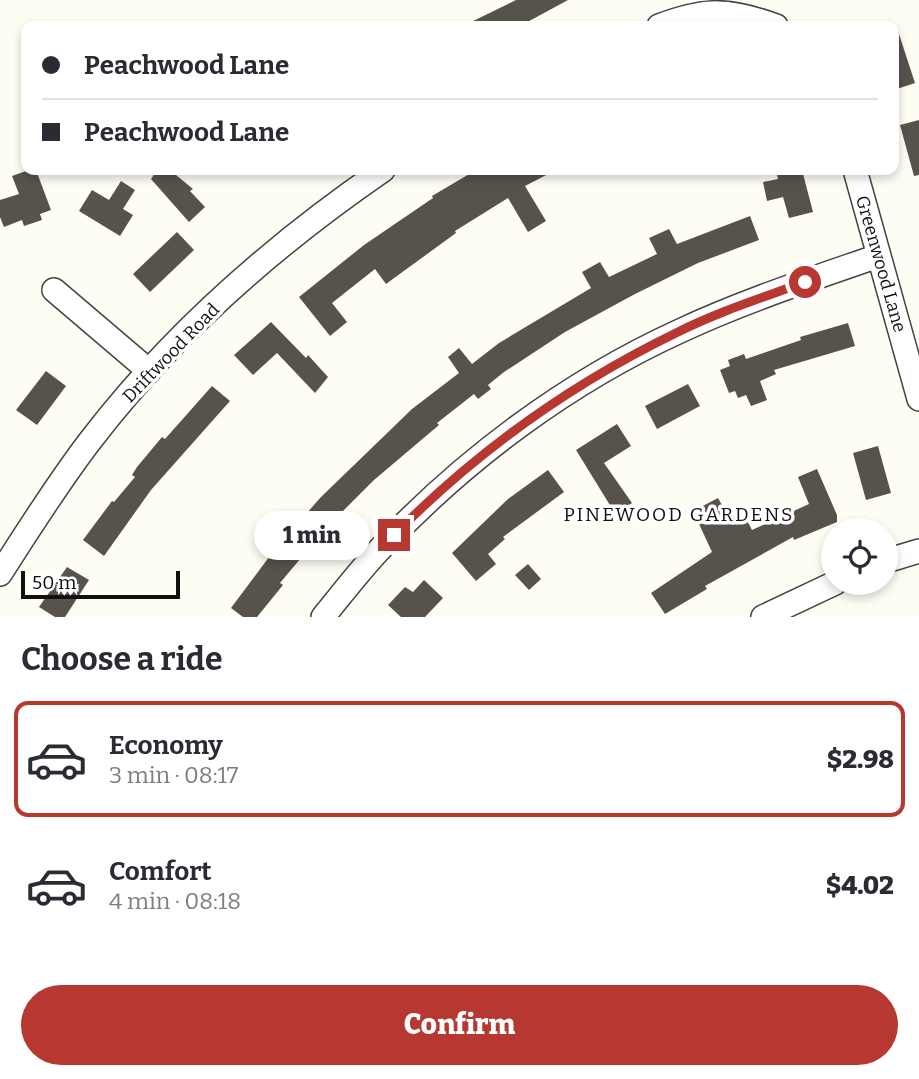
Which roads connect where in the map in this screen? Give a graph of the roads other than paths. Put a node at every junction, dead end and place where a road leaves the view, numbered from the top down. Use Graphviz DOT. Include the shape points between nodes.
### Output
graph roads {
  1 [pos="673,21"];
  2 [pos="763,21"];
  3 [pos="376,175"];
  4 [pos="856,175"];
  5 [pos="878,256"];
  6 [pos="54,290"];
  7 [pos="149,371"];
  8 [pos="919,399"];
  9 [pos="919,551"];
  10 [pos="898,557"];
  11 [pos="0,574"];
  12 [pos="821,590"];
  13 [pos="323,617"];
  14 [pos="763,617"];
  1 -- 2 [label="street" via="717,11"];
  3 -- 7 [label="street, Driftwood Road" via="282,244"];
  4 -- 5 [label="street, Greenwood Lane"];
  5 -- 8 [label="street, Greenwood Lane"];
  5 -- 13 [label="street" via="678,332 556,400 423,505"];
  6 -- 7 [label="street"];
  7 -- 11 [label="street, Driftwood Road" via="91,440"];
  9 -- 10 [label="street"];
  12 -- 14 [label="street"];
}
